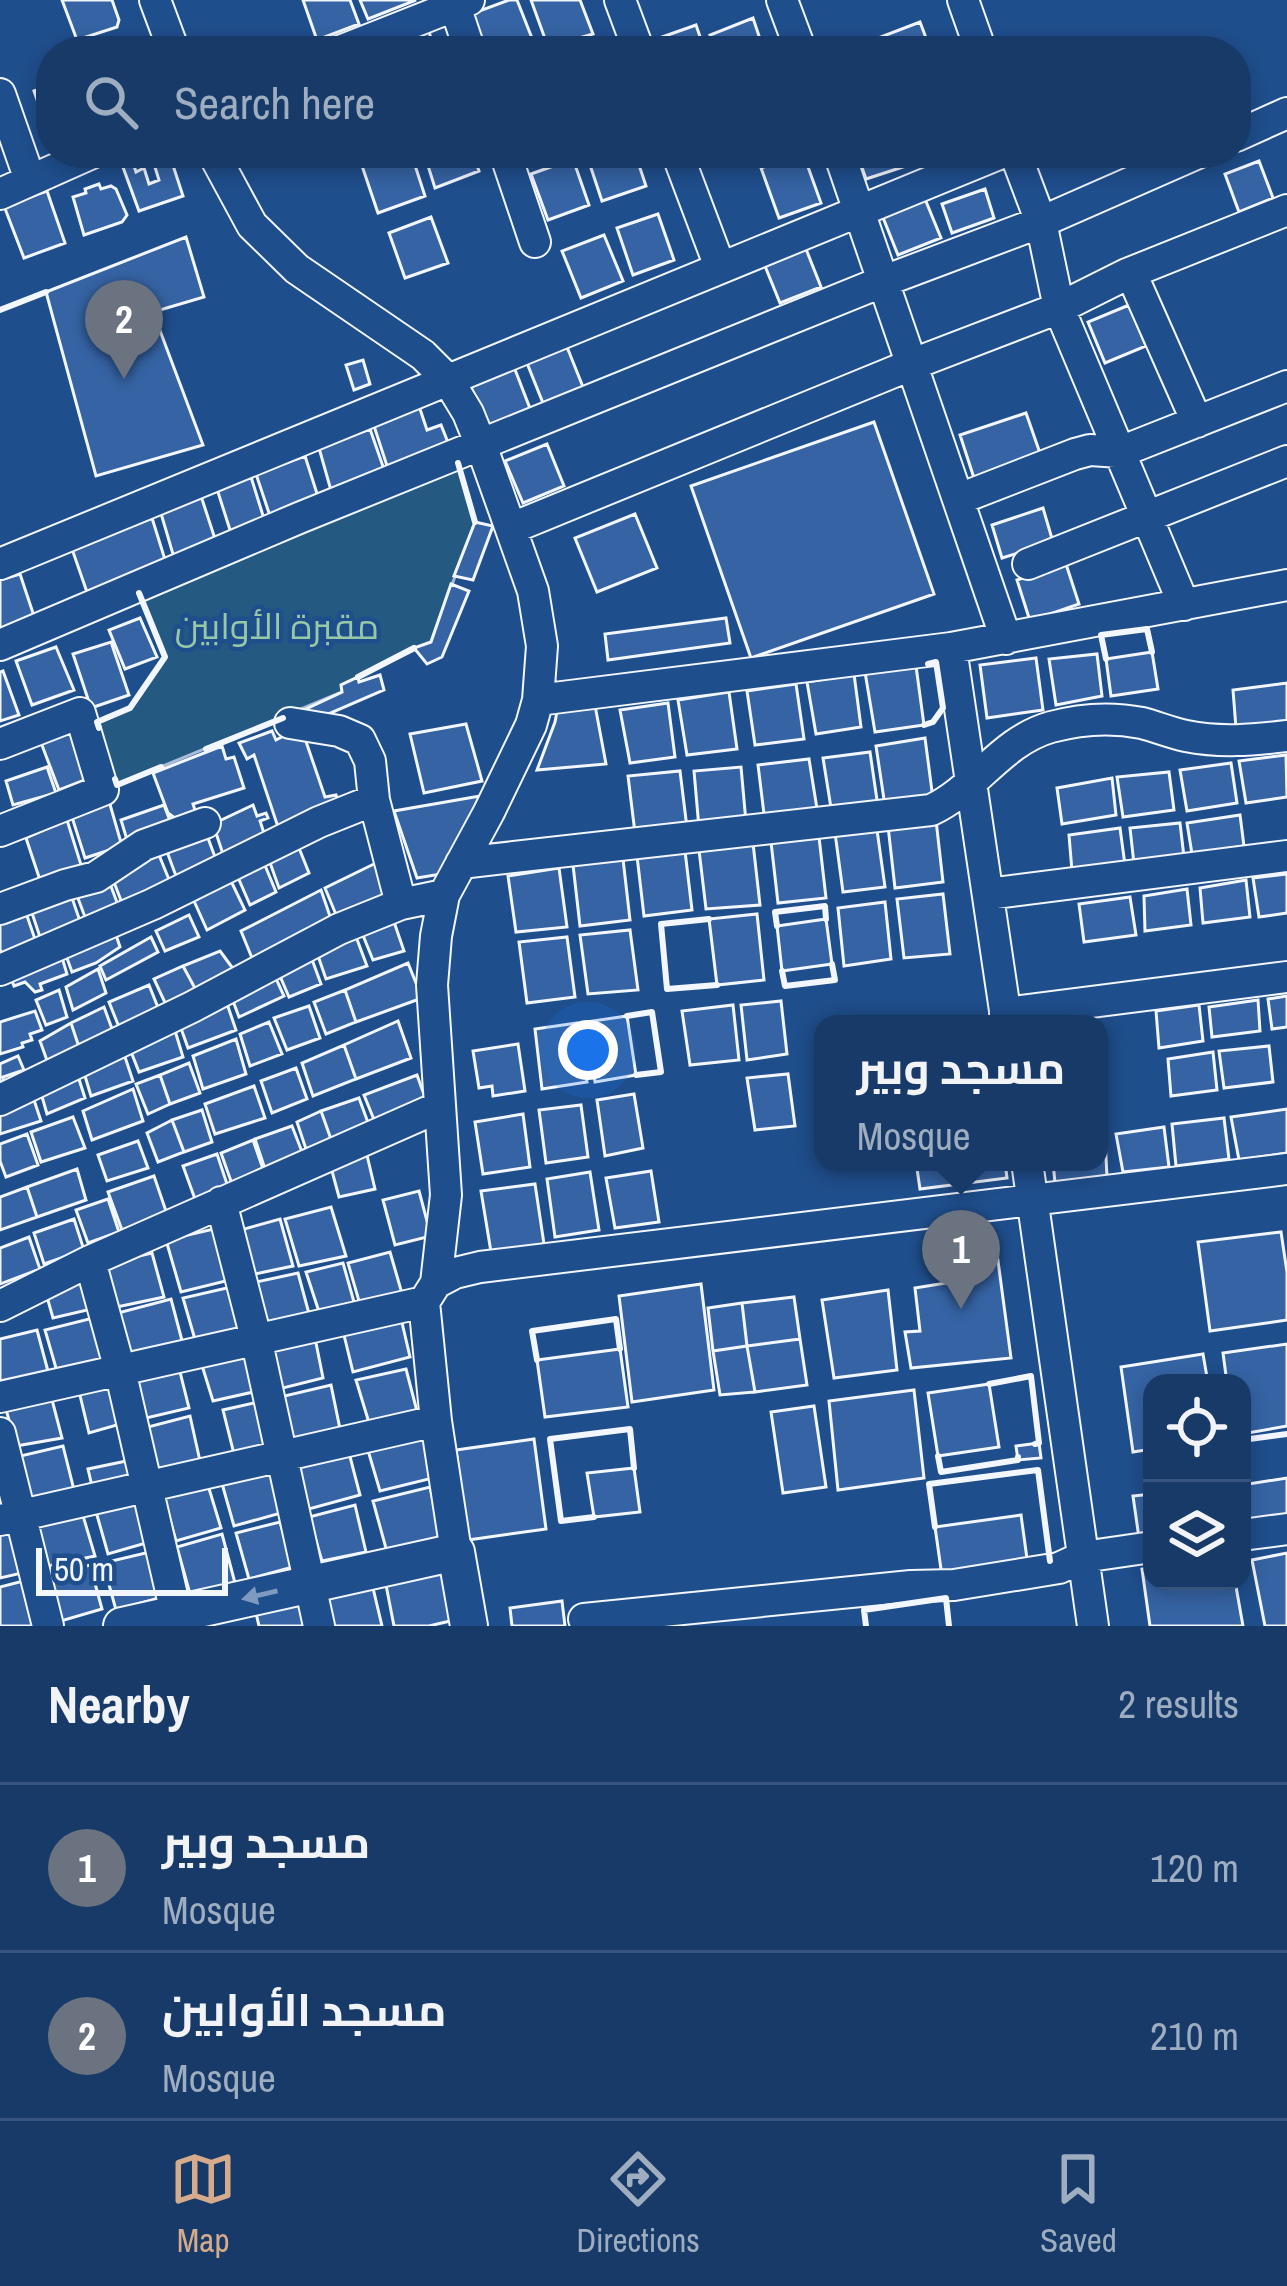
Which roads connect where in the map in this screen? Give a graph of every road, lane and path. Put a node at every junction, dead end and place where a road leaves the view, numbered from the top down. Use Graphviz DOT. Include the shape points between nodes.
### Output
graph roads {
  1 [pos="155,0"];
  2 [pos="620,0"];
  3 [pos="782,0"];
  4 [pos="969,1"];
  5 [pos="459,2"];
  6 [pos="168,36"];
  7 [pos="376,36"];
  8 [pos="467,36"];
  9 [pos="633,36"];
  10 [pos="795,36"];
  11 [pos="977,36"];
  12 [pos="0,94"];
  13 [pos="1287,113"];
  14 [pos="1251,129"];
  15 [pos="58,168"];
  16 [pos="221,168"];
  17 [pos="510,168"];
  18 [pos="683,168"];
  19 [pos="844,168"];
  20 [pos="964,168"];
  21 [pos="1021,168"];
  22 [pos="1164,168"];
  23 [pos="30,180"];
  24 [pos="0,194"];
  25 [pos="860,210"];
  26 [pos="1287,210"];
  27 [pos="1041,223"];
  28 [pos="535,242"];
  29 [pos="720,267"];
  30 [pos="1132,273"];
  31 [pos="884,281"];
  32 [pos="1059,308"];
  33 [pos="913,364"];
  34 [pos="448,380"];
  35 [pos="1287,386"];
  36 [pos="1196,422"];
  37 [pos="481,445"];
  38 [pos="1120,452"];
  39 [pos="1287,461"];
  40 [pos="959,499"];
  41 [pos="1147,517"];
  42 [pos="512,528"];
  43 [pos="1028,563"];
  44 [pos="0,564"];
  45 [pos="1287,585"];
  46 [pos="1184,605"];
  47 [pos="1006,638"];
  48 [pos="0,645"];
  49 [pos="951,648"];
  50 [pos="538,700"];
  51 [pos="290,723"];
  52 [pos="1287,736"];
  53 [pos="0,744"];
  54 [pos="970,780"];
  55 [pos="374,800"];
  56 [pos="205,823"];
  57 [pos="0,831"];
  58 [pos="1287,856"];
  59 [pos="461,863"];
  60 [pos="988,894"];
  61 [pos="444,895"];
  62 [pos="401,904"];
  63 [pos="0,909"];
  64 [pos="0,970"];
  65 [pos="1287,977"];
  66 [pos="1006,1015"];
  67 [pos="1027,1015"];
  68 [pos="0,1100"];
  69 [pos="439,1107"];
  70 [pos="1287,1168"];
  71 [pos="1029,1171"];
  72 [pos="1033,1199"];
  73 [pos="221,1202"];
  74 [pos="90,1261"];
  75 [pos="430,1293"];
  76 [pos="0,1306"];
  77 [pos="256,1338"];
  78 [pos="120,1370"];
  79 [pos="0,1397"];
  80 [pos="436,1421"];
  81 [pos="0,1433"];
  82 [pos="282,1455"];
  83 [pos="148,1487"];
  84 [pos="11,1518"];
  85 [pos="1287,1529"];
  86 [pos="1251,1534"];
  87 [pos="1143,1548"];
  88 [pos="456,1552"];
  89 [pos="1084,1556"];
  90 [pos="310,1583"];
  91 [pos="584,1619"];
  92 [pos="178,1620"];
  93 [pos="48,1626"];
  94 [pos="122,1626"];
  95 [pos="319,1626"];
  96 [pos="469,1626"];
  97 [pos="1094,1626"];
  1 -- 6 [label="street"];
  2 -- 9 [label="street"];
  3 -- 10 [label="street"];
  4 -- 11 [label="street"];
  5 -- 7 [label="street"];
  5 -- 8 [label="street"];
  12 -- 23 [label="street"];
  13 -- 14 [label="street"];
  15 -- 23 [label="street"];
  16 -- 34 [label="street" via="252,225 297,269"];
  17 -- 28 [label="street"];
  18 -- 29 [label="street"];
  19 -- 25 [label="street"];
  20 -- 25 [label="street"];
  21 -- 27 [label="street"];
  22 -- 27 [label="street"];
  23 -- 24 [label="street"];
  25 -- 29 [label="street"];
  25 -- 31 [label="street"];
  26 -- 30 [label="street"];
  27 -- 31 [label="street"];
  27 -- 32 [label="street"];
  29 -- 34 [label="street"];
  30 -- 32 [label="street"];
  30 -- 36 [label="street"];
  31 -- 33 [label="street"];
  31 -- 37 [label="street"];
  32 -- 33 [label="street"];
  32 -- 38 [label="street"];
  33 -- 40 [label="street"];
  33 -- 42 [label="street"];
  34 -- 37 [label="street"];
  34 -- 44 [label="street"];
  35 -- 36 [label="street"];
  36 -- 38 [label="street"];
  37 -- 42 [label="street"];
  37 -- 48 [label="street"];
  38 -- 40 [label="street" via="1075,454"];
  38 -- 41 [label="street"];
  39 -- 41 [label="street"];
  40 -- 47 [label="street"];
  41 -- 43 [label="street"];
  41 -- 46 [label="street"];
  42 -- 50 [label="street" via="542,646"];
  45 -- 46 [label="street"];
  46 -- 47 [label="street"];
  47 -- 49 [label="street"];
  49 -- 50 [label="street"];
  49 -- 54 [label="street"];
  50 -- 59 [label="street"];
  51 -- 55 [label="street" via="360,740"];
  52 -- 54 [label="street" via="1236,742 1094,719 1047,728"];
  53 -- 57 [label="street" via="80,713 103,790"];
  54 -- 59 [label="street" via="954,800 931,810"];
  54 -- 60 [label="street"];
  55 -- 62 [label="street"];
  55 -- 64 [label="street"];
  56 -- 63 [label="street" via="144,845 96,877"];
  58 -- 60 [label="street"];
  59 -- 61 [label="street"];
  60 -- 66 [label="street"];
  61 -- 62 [label="street"];
  61 -- 69 [label="street" via="432,985"];
  62 -- 68 [label="street"];
  65 -- 67 [label="street"];
  69 -- 73 [label="street"];
  69 -- 75 [label="street" via="446,1196"];
  70 -- 72 [label="street"];
  71 -- 72 [label="street"];
  72 -- 75 [label="street" via="480,1267 455,1273"];
  72 -- 89 [label="street"];
  73 -- 74 [label="street"];
  73 -- 77 [label="street"];
  74 -- 76 [label="street"];
  74 -- 78 [label="street"];
  75 -- 77 [label="street"];
  75 -- 80 [label="street"];
  77 -- 78 [label="street"];
  77 -- 82 [label="street"];
  78 -- 79 [label="street"];
  78 -- 83 [label="street"];
  80 -- 82 [label="street"];
  80 -- 88 [label="street"];
  81 -- 84 [label="street"];
  82 -- 83 [label="street"];
  82 -- 90 [label="street"];
  83 -- 84 [label="street"];
  83 -- 92 [label="street"];
  84 -- 93 [label="street"];
  85 -- 86 [label="street"];
  87 -- 89 [label="street"];
  88 -- 90 [label="main road"];
  88 -- 96 [label="main road"];
  89 -- 91 [label="street" via="1059,1568 954,1585"];
  89 -- 97 [label="street"];
  90 -- 92 [label="main road, one-way"];
  90 -- 95 [label="street"];
  92 -- 94 [label="main road"];
}
